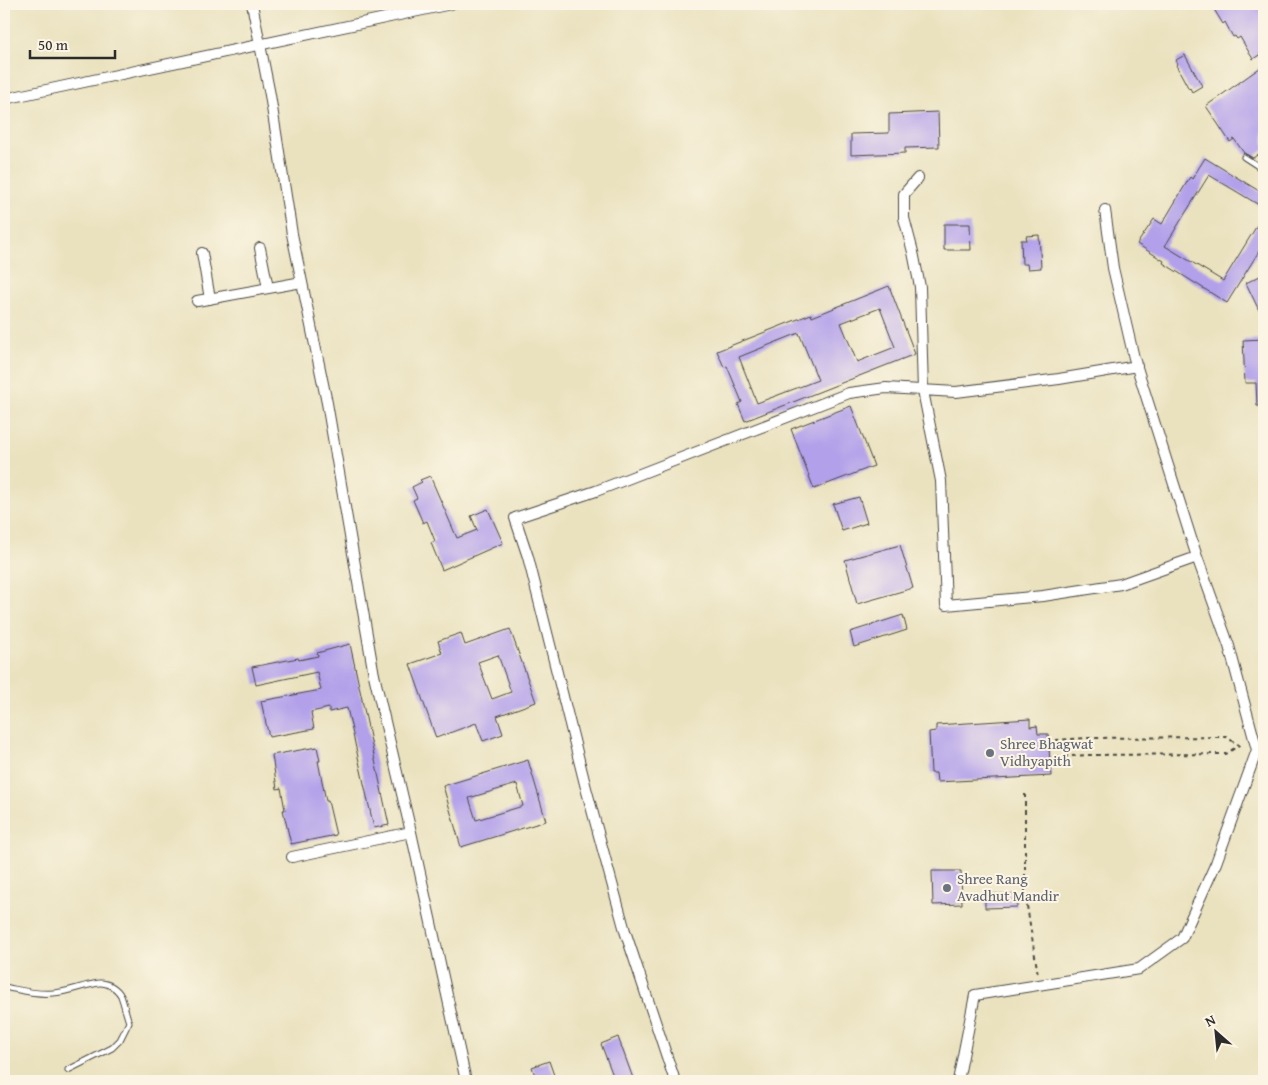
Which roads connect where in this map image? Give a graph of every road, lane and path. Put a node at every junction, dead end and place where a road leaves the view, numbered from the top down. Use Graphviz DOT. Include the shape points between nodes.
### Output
graph roads {
  1 [pos="252,4"];
  2 [pos="451,4"];
  3 [pos="260,44"];
  4 [pos="4,99"];
  5 [pos="1244,157"];
  6 [pos="1264,170"];
  7 [pos="918,178"];
  8 [pos="1105,210"];
  9 [pos="260,248"];
  10 [pos="202,253"];
  11 [pos="302,282"];
  12 [pos="268,288"];
  13 [pos="210,299"];
  14 [pos="197,301"];
  15 [pos="1137,366"];
  16 [pos="923,391"];
  17 [pos="1197,557"];
  18 [pos="1056,740"];
  19 [pos="1261,750"];
  20 [pos="1056,757"];
  21 [pos="1025,794"];
  22 [pos="411,832"];
  23 [pos="292,856"];
  24 [pos="1040,985"];
  25 [pos="4,987"];
  26 [pos="68,1070"];
  27 [pos="466,1081"];
  28 [pos="675,1081"];
  29 [pos="958,1081"];
  1 -- 3 [label="street"];
  2 -- 3 [label="street"];
  3 -- 4 [label="street"];
  3 -- 11 [label="street"];
  5 -- 6 [label="lane"];
  7 -- 16 [label="street" via="904,194 904,218 920,287"];
  8 -- 15 [label="street" via="1114,268"];
  9 -- 12 [label="street"];
  10 -- 13 [label="street"];
  11 -- 12 [label="street"];
  11 -- 22 [label="street" via="327,403 374,676"];
  12 -- 13 [label="street"];
  13 -- 14 [label="street"];
  15 -- 16 [label="street" via="956,392"];
  15 -- 17 [label="street"];
  16 -- 17 [label="street" via="941,481 946,605 1043,596 1121,584"];
  16 -- 28 [label="street" via="886,388 849,393 596,491 515,518 625,931"];
  17 -- 19 [label="street"];
  18 -- 20 [label="path" via="1226,737 1239,745 1226,754"];
  19 -- 24 [label="street" via="1182,938 1139,969"];
  21 -- 24 [label="path" via="1025,893"];
  22 -- 23 [label="street"];
  22 -- 27 [label="street"];
  24 -- 29 [label="street" via="975,995"];
  25 -- 26 [label="lane" via="53,993 100,983 113,987 120,994 128,1022 120,1040 112,1048"];
}
